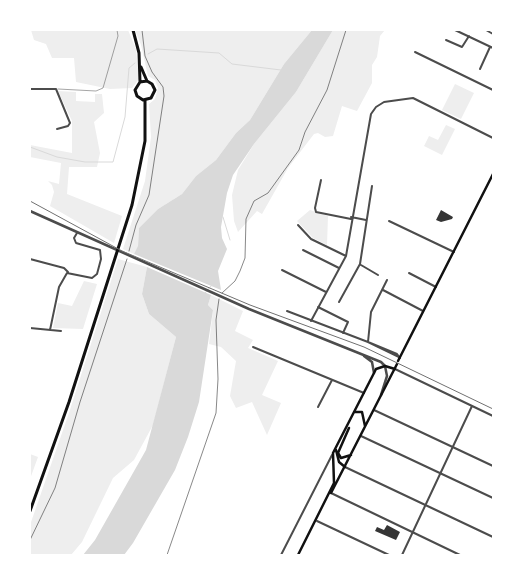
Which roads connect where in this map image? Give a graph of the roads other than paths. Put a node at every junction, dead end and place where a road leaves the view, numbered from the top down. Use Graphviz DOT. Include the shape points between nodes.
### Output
graph roads {
  1 [pos="117,30"];
  2 [pos="133,30"];
  3 [pos="455,30"];
  4 [pos="486,30"];
  5 [pos="493,34"];
  6 [pos="469,36"];
  7 [pos="446,40"];
  8 [pos="492,47"];
  9 [pos="415,52"];
  10 [pos="141,67"];
  11 [pos="480,69"];
  12 [pos="146,81"];
  13 [pos="140,82"];
  14 [pos="30,89"];
  15 [pos="56,89"];
  16 [pos="493,90"];
  17 [pos="145,100"];
  18 [pos="57,128"];
  19 [pos="493,138"];
  20 [pos="493,174"];
  21 [pos="321,180"];
  22 [pos="372,186"];
  23 [pos="30,213"];
  24 [pos="351,218"];
  25 [pos="367,220"];
  26 [pos="389,221"];
  27 [pos="298,225"];
  28 [pos="77,233"];
  29 [pos="303,250"];
  30 [pos="454,252"];
  31 [pos="346,256"];
  32 [pos="30,260"];
  33 [pos="360,264"];
  34 [pos="339,268"];
  35 [pos="282,270"];
  36 [pos="68,272"];
  37 [pos="409,273"];
  38 [pos="378,275"];
  39 [pos="387,280"];
  40 [pos="436,287"];
  41 [pos="383,290"];
  42 [pos="326,292"];
  43 [pos="339,302"];
  44 [pos="318,307"];
  45 [pos="287,311"];
  46 [pos="424,311"];
  47 [pos="311,321"];
  48 [pos="30,328"];
  49 [pos="50,330"];
  50 [pos="61,330"];
  51 [pos="343,333"];
  52 [pos="368,342"];
  53 [pos="253,347"];
  54 [pos="364,356"];
  55 [pos="398,361"];
  56 [pos="385,366"];
  57 [pos="395,369"];
  58 [pos="374,373"];
  59 [pos="332,380"];
  60 [pos="364,393"];
  61 [pos="381,396"];
  62 [pos="472,406"];
  63 [pos="318,407"];
  64 [pos="374,410"];
  65 [pos="355,412"];
  66 [pos="493,416"];
  67 [pos="348,425"];
  68 [pos="365,427"];
  69 [pos="361,436"];
  70 [pos="342,437"];
  71 [pos="453,447"];
  72 [pos="333,453"];
  73 [pos="352,454"];
  74 [pos="493,466"];
  75 [pos="345,468"];
  76 [pos="440,474"];
  77 [pos="330,493"];
  78 [pos="493,498"];
  79 [pos="426,504"];
  80 [pos="30,511"];
  81 [pos="317,521"];
  82 [pos="413,532"];
  83 [pos="493,537"];
  84 [pos="282,555"];
  85 [pos="298,555"];
  86 [pos="389,555"];
  87 [pos="402,555"];
  88 [pos="460,555"];
  1 -- 15 [label="lane" via="103,88 96,91"];
  2 -- 10 [label="main road"];
  3 -- 6 [label="street"];
  4 -- 5 [label="street"];
  6 -- 7 [label="street" via="462,47"];
  6 -- 8 [label="street"];
  8 -- 11 [label="street"];
  9 -- 16 [label="street"];
  10 -- 12 [label="main road"];
  10 -- 13 [label="main road"];
  12 -- 13 [label="main road"];
  12 -- 17 [label="main road" via="155,90 151,98"];
  13 -- 17 [label="main road" via="136,93 138,98"];
  14 -- 15 [label="street"];
  15 -- 18 [label="street" via="70,123"];
  17 -- 80 [label="main road" via="145,141 132,205 69,402"];
  19 -- 24 [label="street" via="416,99 384,102 371,114"];
  20 -- 30 [label="main road"];
  21 -- 24 [label="street" via="316,212"];
  22 -- 25 [label="street"];
  23 -- 28 [label="street"];
  24 -- 25 [label="street"];
  24 -- 31 [label="street"];
  25 -- 33 [label="street"];
  26 -- 30 [label="street"];
  27 -- 31 [label="street" via="310,239"];
  28 -- 36 [label="street" via="76,243 100,250 101,259 93,278"];
  28 -- 54 [label="street"];
  29 -- 34 [label="street"];
  30 -- 40 [label="main road"];
  31 -- 34 [label="street"];
  32 -- 36 [label="street"];
  33 -- 38 [label="street"];
  33 -- 43 [label="street"];
  34 -- 42 [label="street"];
  35 -- 42 [label="street"];
  36 -- 49 [label="street" via="59,288"];
  37 -- 40 [label="street"];
  39 -- 41 [label="street"];
  40 -- 46 [label="main road"];
  41 -- 46 [label="street"];
  41 -- 52 [label="street" via="371,312"];
  42 -- 44 [label="street"];
  44 -- 47 [label="street"];
  44 -- 51 [label="street" via="348,322"];
  45 -- 47 [label="street"];
  46 -- 55 [label="main road"];
  47 -- 51 [label="street"];
  48 -- 49 [label="street"];
  49 -- 50 [label="street"];
  51 -- 52 [label="street"];
  52 -- 55 [label="street"];
  53 -- 59 [label="street"];
  54 -- 56 [label="street"];
  54 -- 58 [label="street" via="372,362"];
  55 -- 57 [label="main road"];
  56 -- 57 [label="main road"];
  56 -- 58 [label="main road"];
  56 -- 61 [label="street" via="387,376"];
  57 -- 61 [label="main road"];
  57 -- 62 [label="street"];
  58 -- 60 [label="main road"];
  59 -- 60 [label="street"];
  59 -- 63 [label="street"];
  60 -- 65 [label="main road"];
  61 -- 64 [label="main road"];
  62 -- 66 [label="street"];
  62 -- 71 [label="street"];
  64 -- 68 [label="main road"];
  64 -- 71 [label="street"];
  65 -- 67 [label="main road"];
  65 -- 68 [label="main road" via="363,414"];
  67 -- 70 [label="main road"];
  67 -- 73 [label="main road" via="338,453 344,458"];
  68 -- 69 [label="main road"];
  69 -- 73 [label="main road"];
  69 -- 76 [label="street"];
  70 -- 72 [label="main road"];
  70 -- 75 [label="main road" via="336,454"];
  71 -- 74 [label="street"];
  71 -- 76 [label="street"];
  72 -- 77 [label="main road" via="335,476"];
  72 -- 84 [label="street"];
  73 -- 75 [label="main road"];
  75 -- 77 [label="main road"];
  75 -- 79 [label="street"];
  76 -- 78 [label="street"];
  76 -- 79 [label="street"];
  77 -- 81 [label="main road"];
  77 -- 82 [label="street"];
  79 -- 82 [label="street"];
  79 -- 83 [label="street"];
  81 -- 85 [label="main road"];
  81 -- 86 [label="street"];
  82 -- 87 [label="street"];
  82 -- 88 [label="street"];
}
